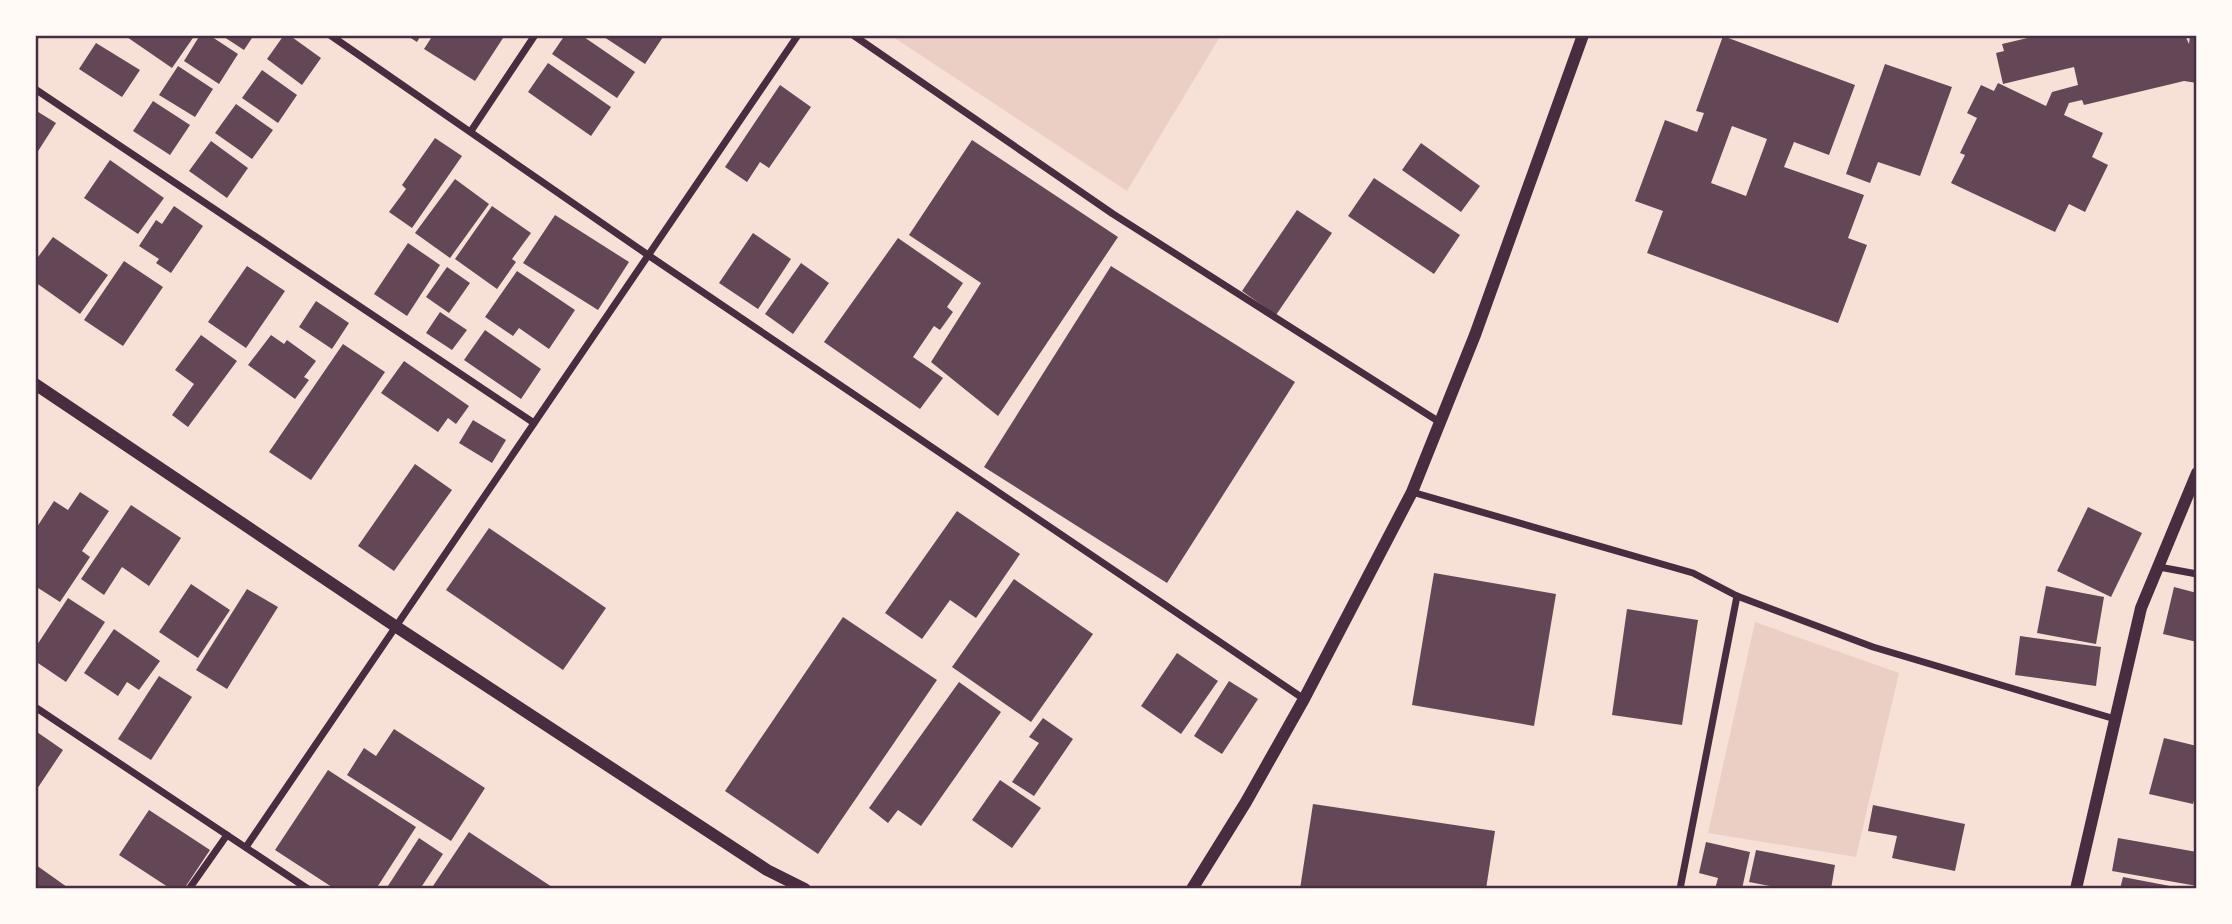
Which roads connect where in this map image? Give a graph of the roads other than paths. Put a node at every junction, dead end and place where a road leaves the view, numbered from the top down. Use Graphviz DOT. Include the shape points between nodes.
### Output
graph roads {
  1 [pos="330,35"];
  2 [pos="535,35"];
  3 [pos="798,35"];
  4 [pos="853,35"];
  5 [pos="1583,35"];
  6 [pos="35,89"];
  7 [pos="471,131"];
  8 [pos="648,255"];
  9 [pos="35,384"];
  10 [pos="534,423"];
  11 [pos="1441,423"];
  12 [pos="2197,473"];
  13 [pos="1412,492"];
  14 [pos="2158,567"];
  15 [pos="2197,574"];
  16 [pos="1737,596"];
  17 [pos="395,626"];
  18 [pos="1304,699"];
  19 [pos="35,707"];
  20 [pos="2115,719"];
  21 [pos="227,835"];
  22 [pos="246,847"];
  23 [pos="189,889"];
  24 [pos="308,889"];
  25 [pos="804,889"];
  26 [pos="1192,889"];
  27 [pos="1680,889"];
  28 [pos="2076,889"];
  1 -- 7 [label="street"];
  2 -- 7 [label="street"];
  3 -- 8 [label="street"];
  4 -- 11 [label="street" via="1113,214"];
  5 -- 11 [label="street"];
  6 -- 10 [label="street"];
  7 -- 8 [label="street"];
  8 -- 10 [label="street"];
  8 -- 18 [label="street"];
  9 -- 17 [label="street"];
  10 -- 17 [label="street"];
  11 -- 13 [label="street"];
  12 -- 14 [label="street"];
  13 -- 16 [label="street" via="1693,573"];
  13 -- 18 [label="street"];
  14 -- 15 [label="street"];
  14 -- 20 [label="street" via="2141,608"];
  16 -- 20 [label="street" via="1873,647"];
  16 -- 27 [label="street"];
  17 -- 22 [label="street"];
  17 -- 25 [label="street" via="767,870"];
  18 -- 26 [label="street"];
  19 -- 21 [label="street"];
  20 -- 28 [label="street"];
  21 -- 22 [label="street"];
  21 -- 23 [label="street"];
  22 -- 24 [label="street"];
}
